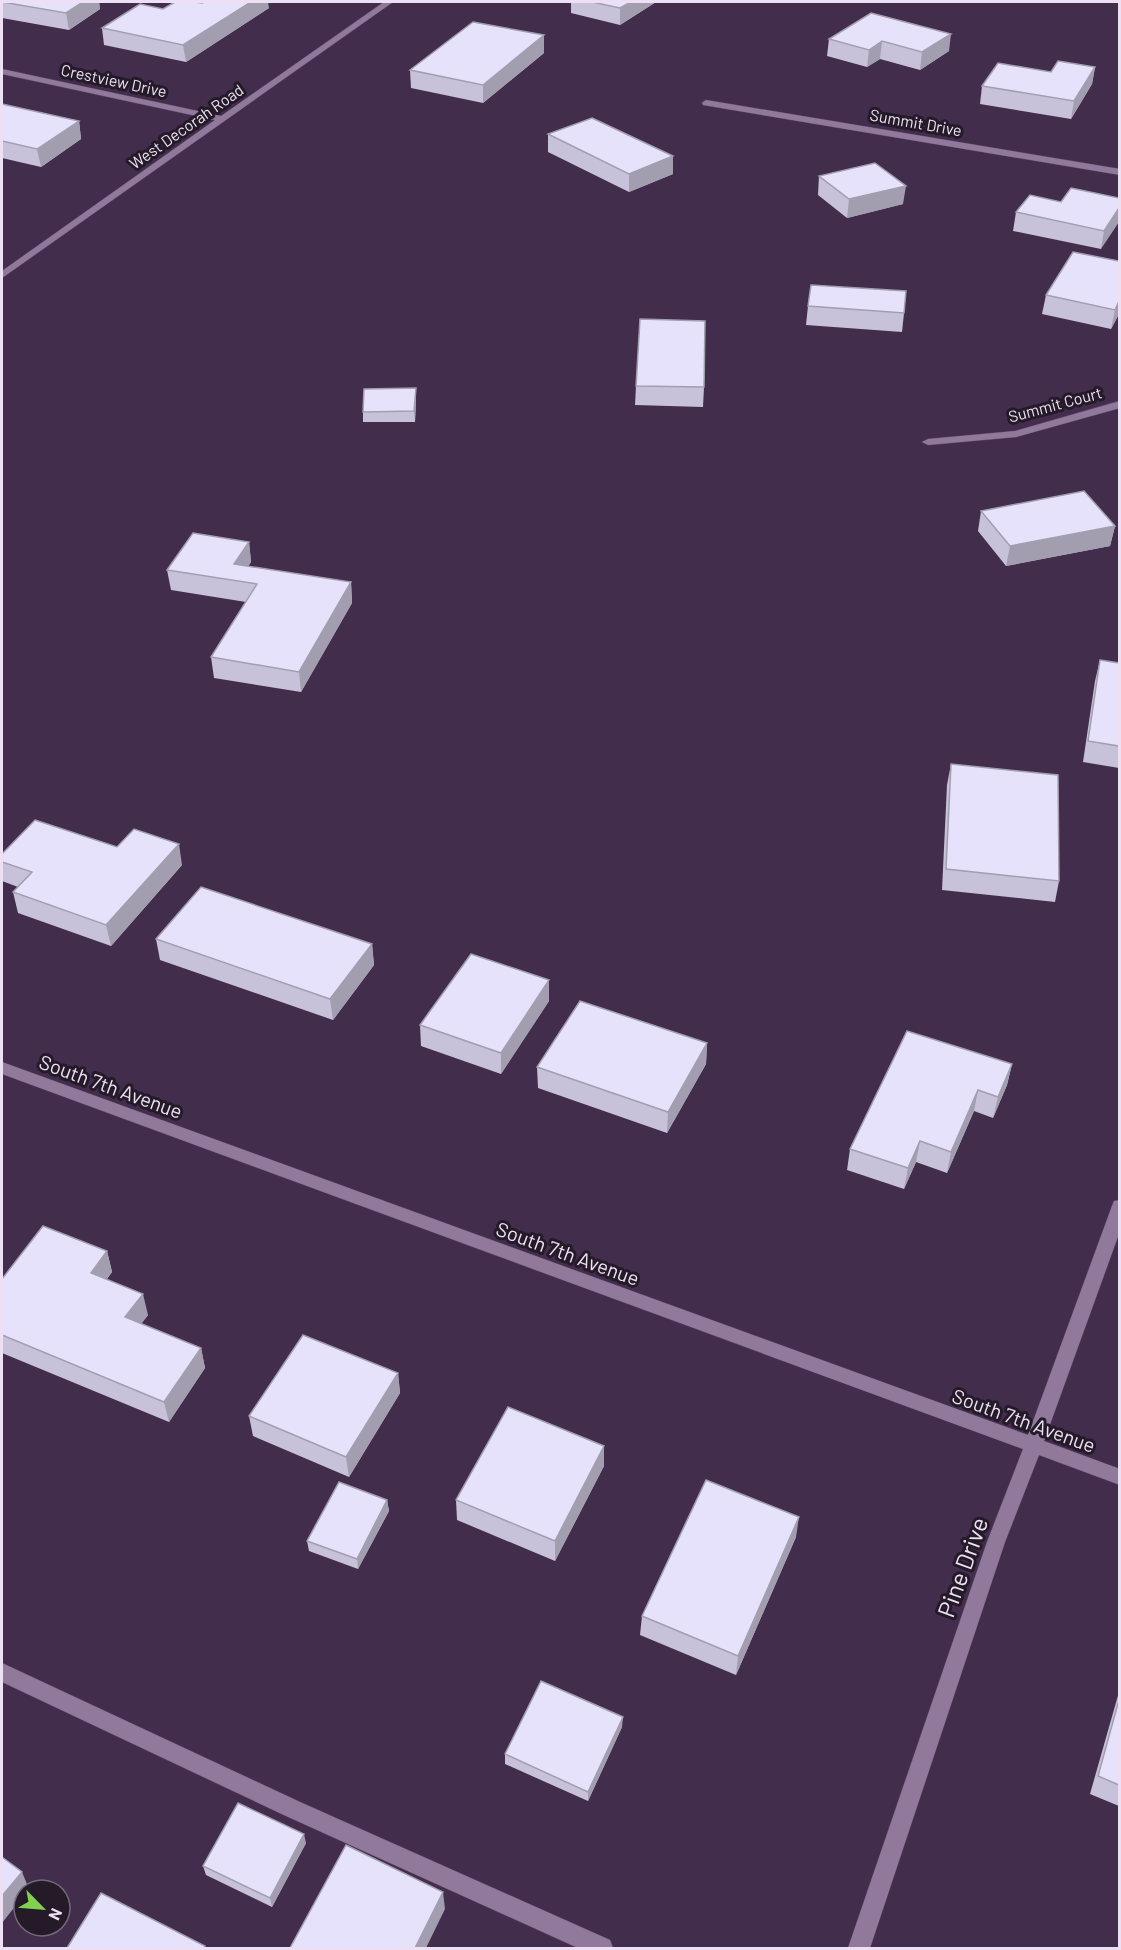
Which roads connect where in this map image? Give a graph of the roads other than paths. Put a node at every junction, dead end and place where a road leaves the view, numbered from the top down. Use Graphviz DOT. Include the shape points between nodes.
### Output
graph roads {
  1 [pos="389,2"];
  2 [pos="2,71"];
  3 [pos="706,103"];
  4 [pos="221,119"];
  5 [pos="1119,172"];
  6 [pos="2,275"];
  7 [pos="1119,404"];
  8 [pos="928,442"];
  9 [pos="2,1068"];
  10 [pos="1119,1206"];
  11 [pos="1034,1446"];
  12 [pos="1119,1477"];
  13 [pos="2,1672"];
  14 [pos="602,1948"];
  15 [pos="859,1948"];
  1 -- 4 [label="street, West Decorah Road"];
  2 -- 4 [label="street, Crestview Drive"];
  3 -- 5 [label="street, Summit Drive"];
  4 -- 6 [label="street, West Decorah Road"];
  7 -- 8 [label="street, Summit Court" via="1016,434"];
  9 -- 11 [label="street, South 7th Avenue"];
  10 -- 11 [label="street, Pine Drive"];
  11 -- 12 [label="street, South 7th Avenue"];
  11 -- 15 [label="street, Pine Drive" via="996,1542"];
  13 -- 14 [label="street"];
}
